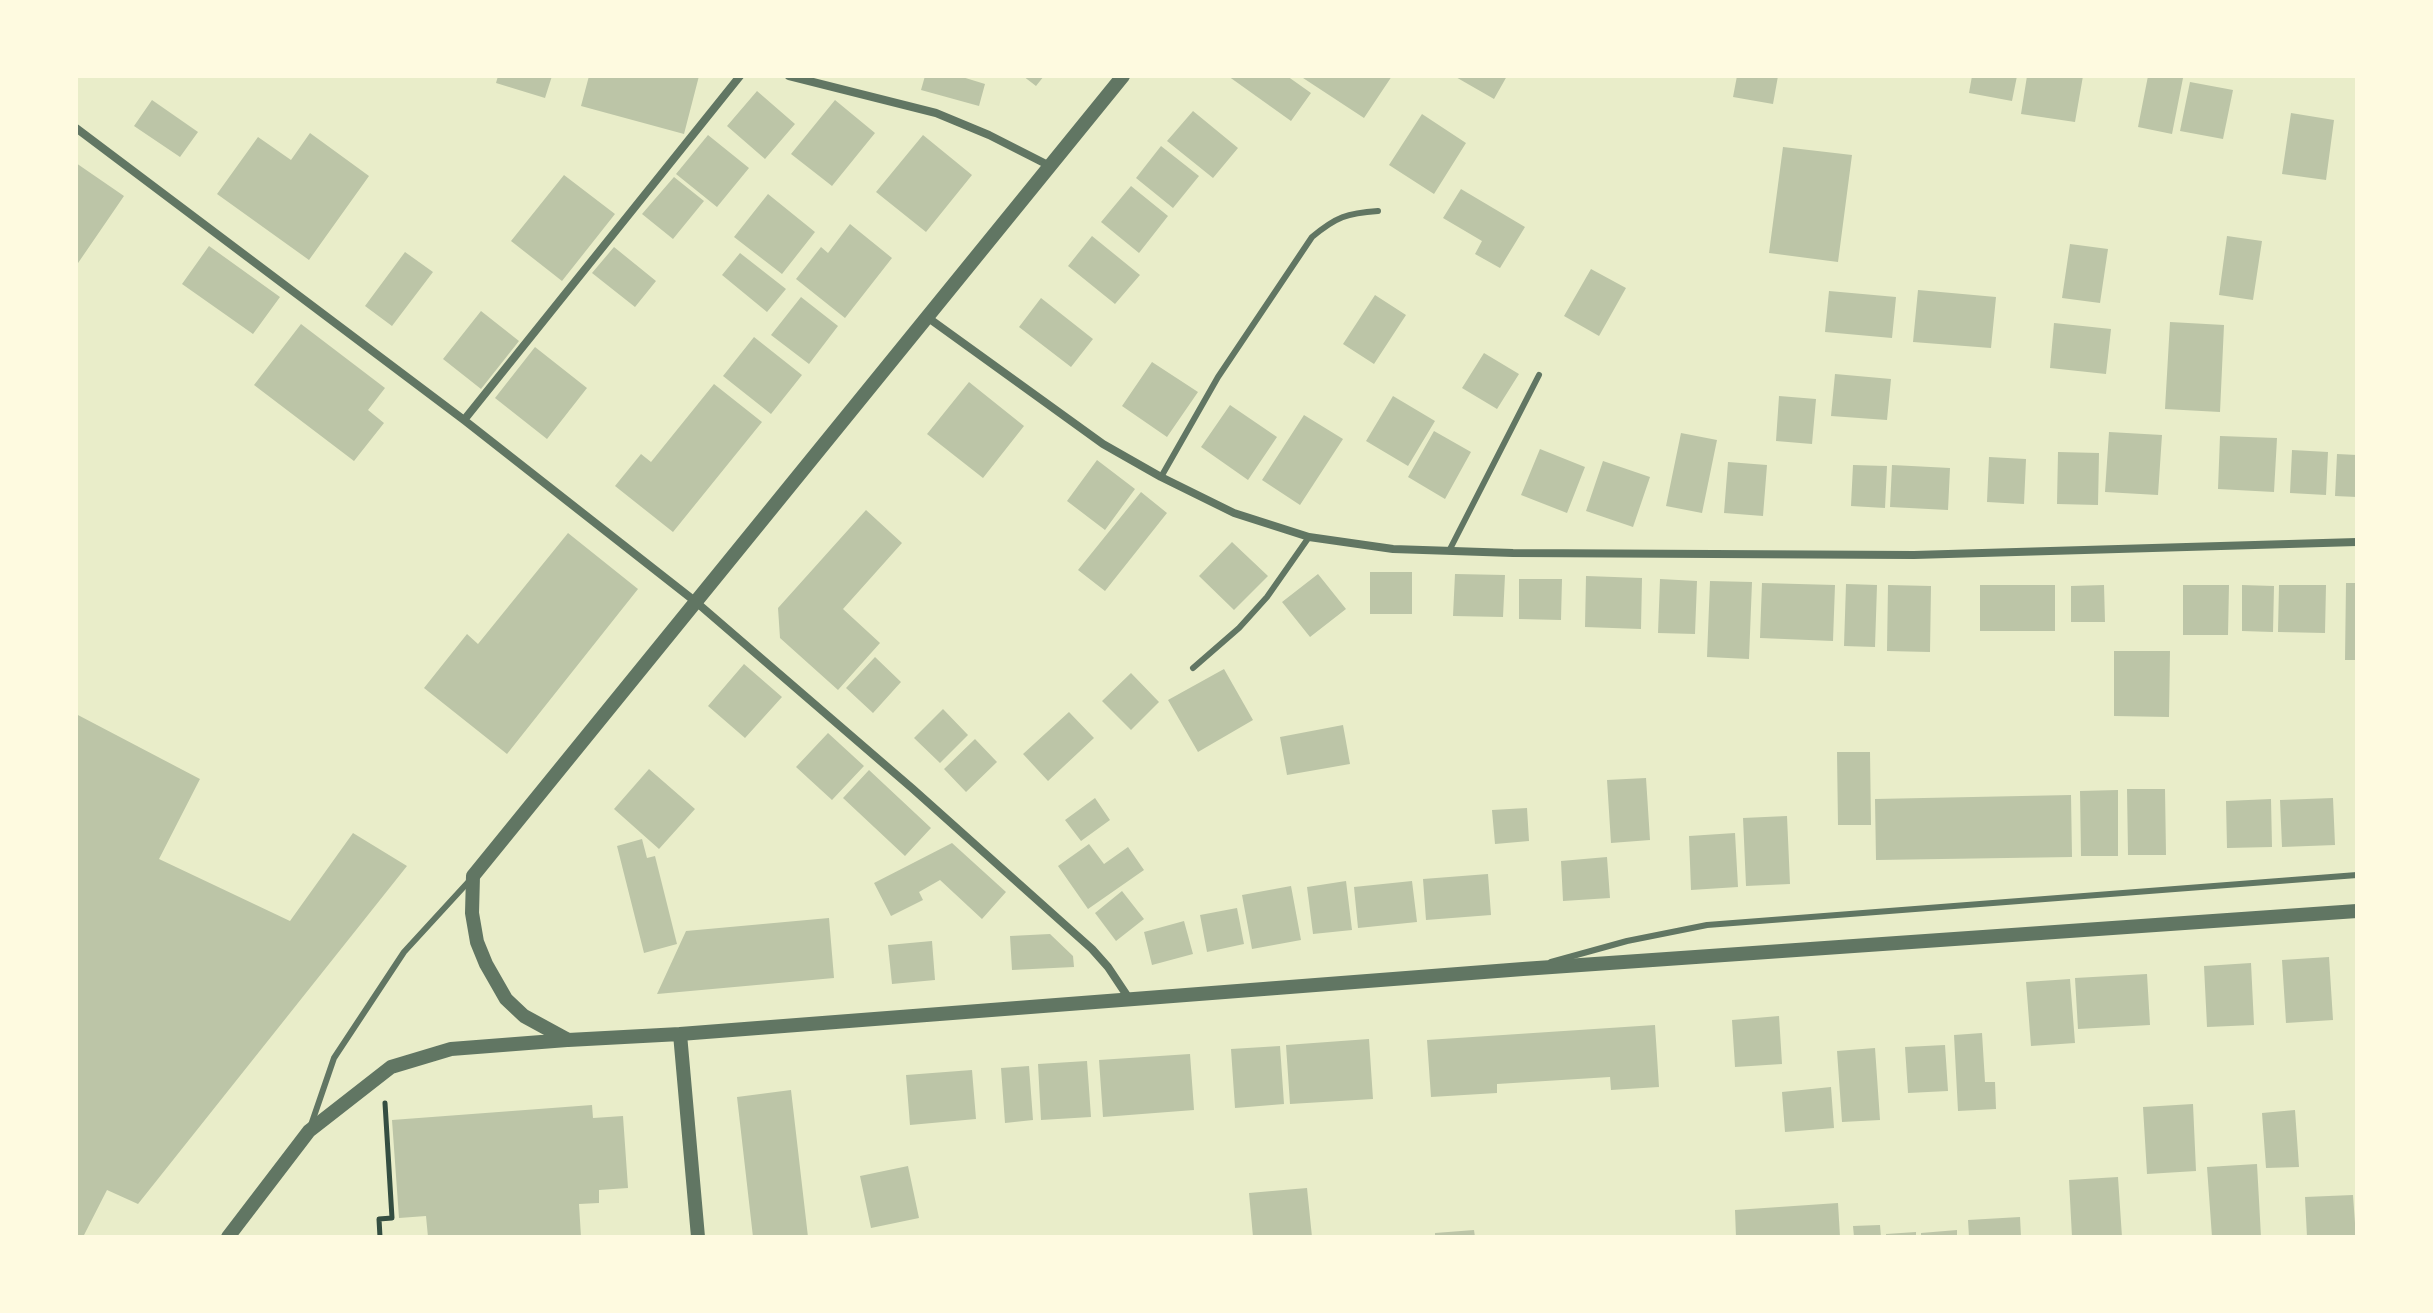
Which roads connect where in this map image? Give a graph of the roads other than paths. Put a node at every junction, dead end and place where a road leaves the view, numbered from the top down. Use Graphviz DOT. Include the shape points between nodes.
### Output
graph roads {
  1 [pos="740,76"];
  2 [pos="789,76"];
  3 [pos="1123,76"];
  4 [pos="76,128"];
  5 [pos="1050,166"];
  6 [pos="1378,211"];
  7 [pos="927,317"];
  8 [pos="1539,375"];
  9 [pos="464,420"];
  10 [pos="1161,477"];
  11 [pos="1309,537"];
  12 [pos="2357,542"];
  13 [pos="1449,551"];
  14 [pos="696,602"];
  15 [pos="1193,668"];
  16 [pos="2357,875"];
  17 [pos="473,876"];
  18 [pos="2357,911"];
  19 [pos="1523,969"];
  20 [pos="1131,1000"];
  21 [pos="680,1034"];
  22 [pos="568,1040"];
  23 [pos="309,1131"];
  24 [pos="228,1237"];
  25 [pos="698,1237"];
  1 -- 9 [label="street"];
  2 -- 5 [label="street" via="936,113"];
  3 -- 5 [label="street"];
  4 -- 9 [label="street"];
  5 -- 7 [label="street"];
  6 -- 10 [label="lane" via="1352,213 1312,237 1218,377"];
  7 -- 10 [label="street" via="1103,444"];
  7 -- 14 [label="street"];
  8 -- 13 [label="lane"];
  9 -- 14 [label="street"];
  10 -- 11 [label="street" via="1234,513"];
  11 -- 13 [label="street"];
  11 -- 15 [label="lane" via="1267,597"];
  12 -- 13 [label="street" via="1914,555"];
  14 -- 17 [label="street"];
  14 -- 20 [label="street" via="1092,949"];
  16 -- 19 [label="lane" via="1707,925"];
  17 -- 22 [label="street" via="477,942 506,999 524,1016"];
  17 -- 23 [label="lane" via="404,952 334,1058"];
  18 -- 19 [label="street"];
  19 -- 20 [label="street"];
  20 -- 21 [label="street"];
  21 -- 22 [label="street"];
  21 -- 25 [label="street"];
  22 -- 23 [label="street" via="451,1049 391,1067"];
  23 -- 24 [label="street"];
}
